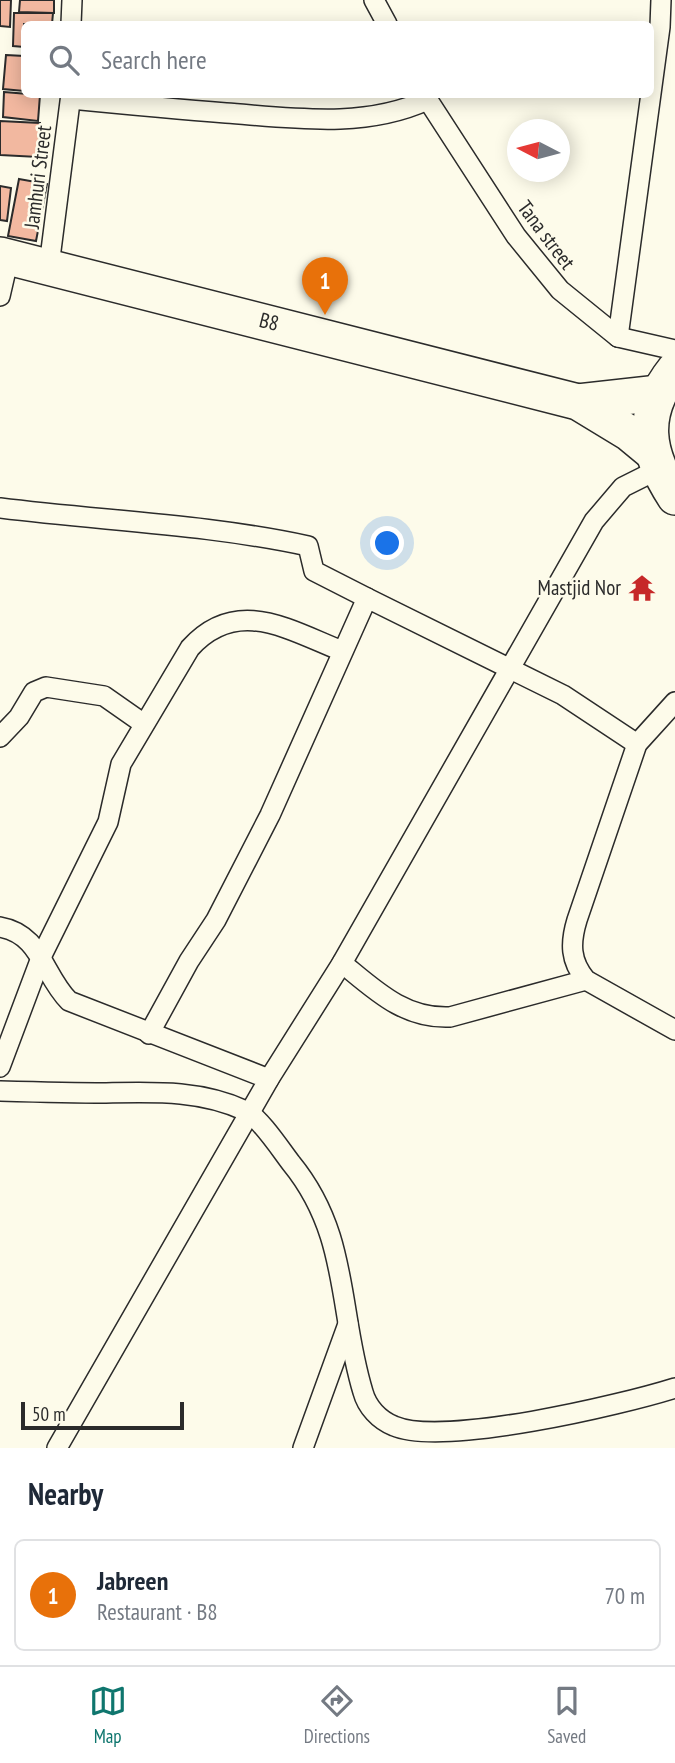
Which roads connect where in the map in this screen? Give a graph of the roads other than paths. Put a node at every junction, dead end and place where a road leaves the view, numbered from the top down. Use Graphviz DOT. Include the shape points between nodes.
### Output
graph roads {
  1 [pos="72,0"];
  2 [pos="374,0"];
  3 [pos="661,0"];
  4 [pos="71,21"];
  5 [pos="385,21"];
  6 [pos="654,71"];
  7 [pos="71,98"];
  8 [pos="81,98"];
  9 [pos="423,98"];
  10 [pos="426,98"];
  11 [pos="650,98"];
  12 [pos="4,256"];
  13 [pos="49,266"];
  14 [pos="0,296"];
  15 [pos="618,337"];
  16 [pos="675,350"];
  17 [pos="667,381"];
  18 [pos="578,402"];
  19 [pos="661,473"];
  20 [pos="0,508"];
  21 [pos="367,598"];
  22 [pos="342,651"];
  23 [pos="511,670"];
  24 [pos="675,702"];
  25 [pos="144,724"];
  26 [pos="0,737"];
  27 [pos="637,744"];
  28 [pos="0,927"];
  29 [pos="42,955"];
  30 [pos="342,963"];
  31 [pos="586,980"];
  32 [pos="675,1030"];
  33 [pos="149,1034"];
  34 [pos="0,1067"];
  35 [pos="269,1079"];
  36 [pos="0,1091"];
  37 [pos="250,1113"];
  38 [pos="349,1321"];
  39 [pos="675,1388"];
  40 [pos="57,1448"];
  41 [pos="303,1448"];
  1 -- 4 [label="street"];
  2 -- 5 [label="street"];
  3 -- 6 [label="street"];
  7 -- 13 [label="street, Jamhuri Street"];
  8 -- 9 [label="street" via="271,117 349,119 399,111"];
  10 -- 15 [label="street, Tana street" via="537,264 560,290"];
  11 -- 15 [label="street"];
  12 -- 13 [label="highway, B8"];
  12 -- 14 [label="street"];
  13 -- 18 [label="highway, B8"];
  15 -- 16 [label="street, Tana street"];
  17 -- 18 [label="highway"];
  17 -- 19 [label="highway" via="651,422"];
  18 -- 19 [label="highway" via="621,428"];
  19 -- 23 [label="street" via="623,487 606,503"];
  20 -- 21 [label="street" via="308,546 314,571"];
  21 -- 22 [label="street"];
  21 -- 23 [label="street"];
  22 -- 25 [label="street" via="262,620 222,624 203,633 190,648"];
  22 -- 33 [label="street" via="270,815 216,920"];
  23 -- 27 [label="street" via="563,695"];
  23 -- 30 [label="street"];
  24 -- 27 [label="street"];
  25 -- 26 [label="street" via="104,695 46,687 34,692"];
  25 -- 29 [label="street" via="116,776 112,811 96,852"];
  27 -- 31 [label="street" via="573,934 574,959"];
  28 -- 29 [label="street" via="15,929"];
  29 -- 33 [label="street" via="57,989 69,1001"];
  29 -- 34 [label="street"];
  30 -- 31 [label="street" via="390,1002 432,1018"];
  30 -- 35 [label="street"];
  31 -- 32 [label="street"];
  33 -- 35 [label="street"];
  35 -- 37 [label="street"];
  36 -- 37 [label="street" via="175,1093 211,1097"];
  37 -- 38 [label="street" via="308,1183 324,1216 341,1269"];
  37 -- 40 [label="street"];
  38 -- 39 [label="street" via="363,1395 375,1414 412,1431 450,1432 508,1424"];
  38 -- 41 [label="street"];
}
